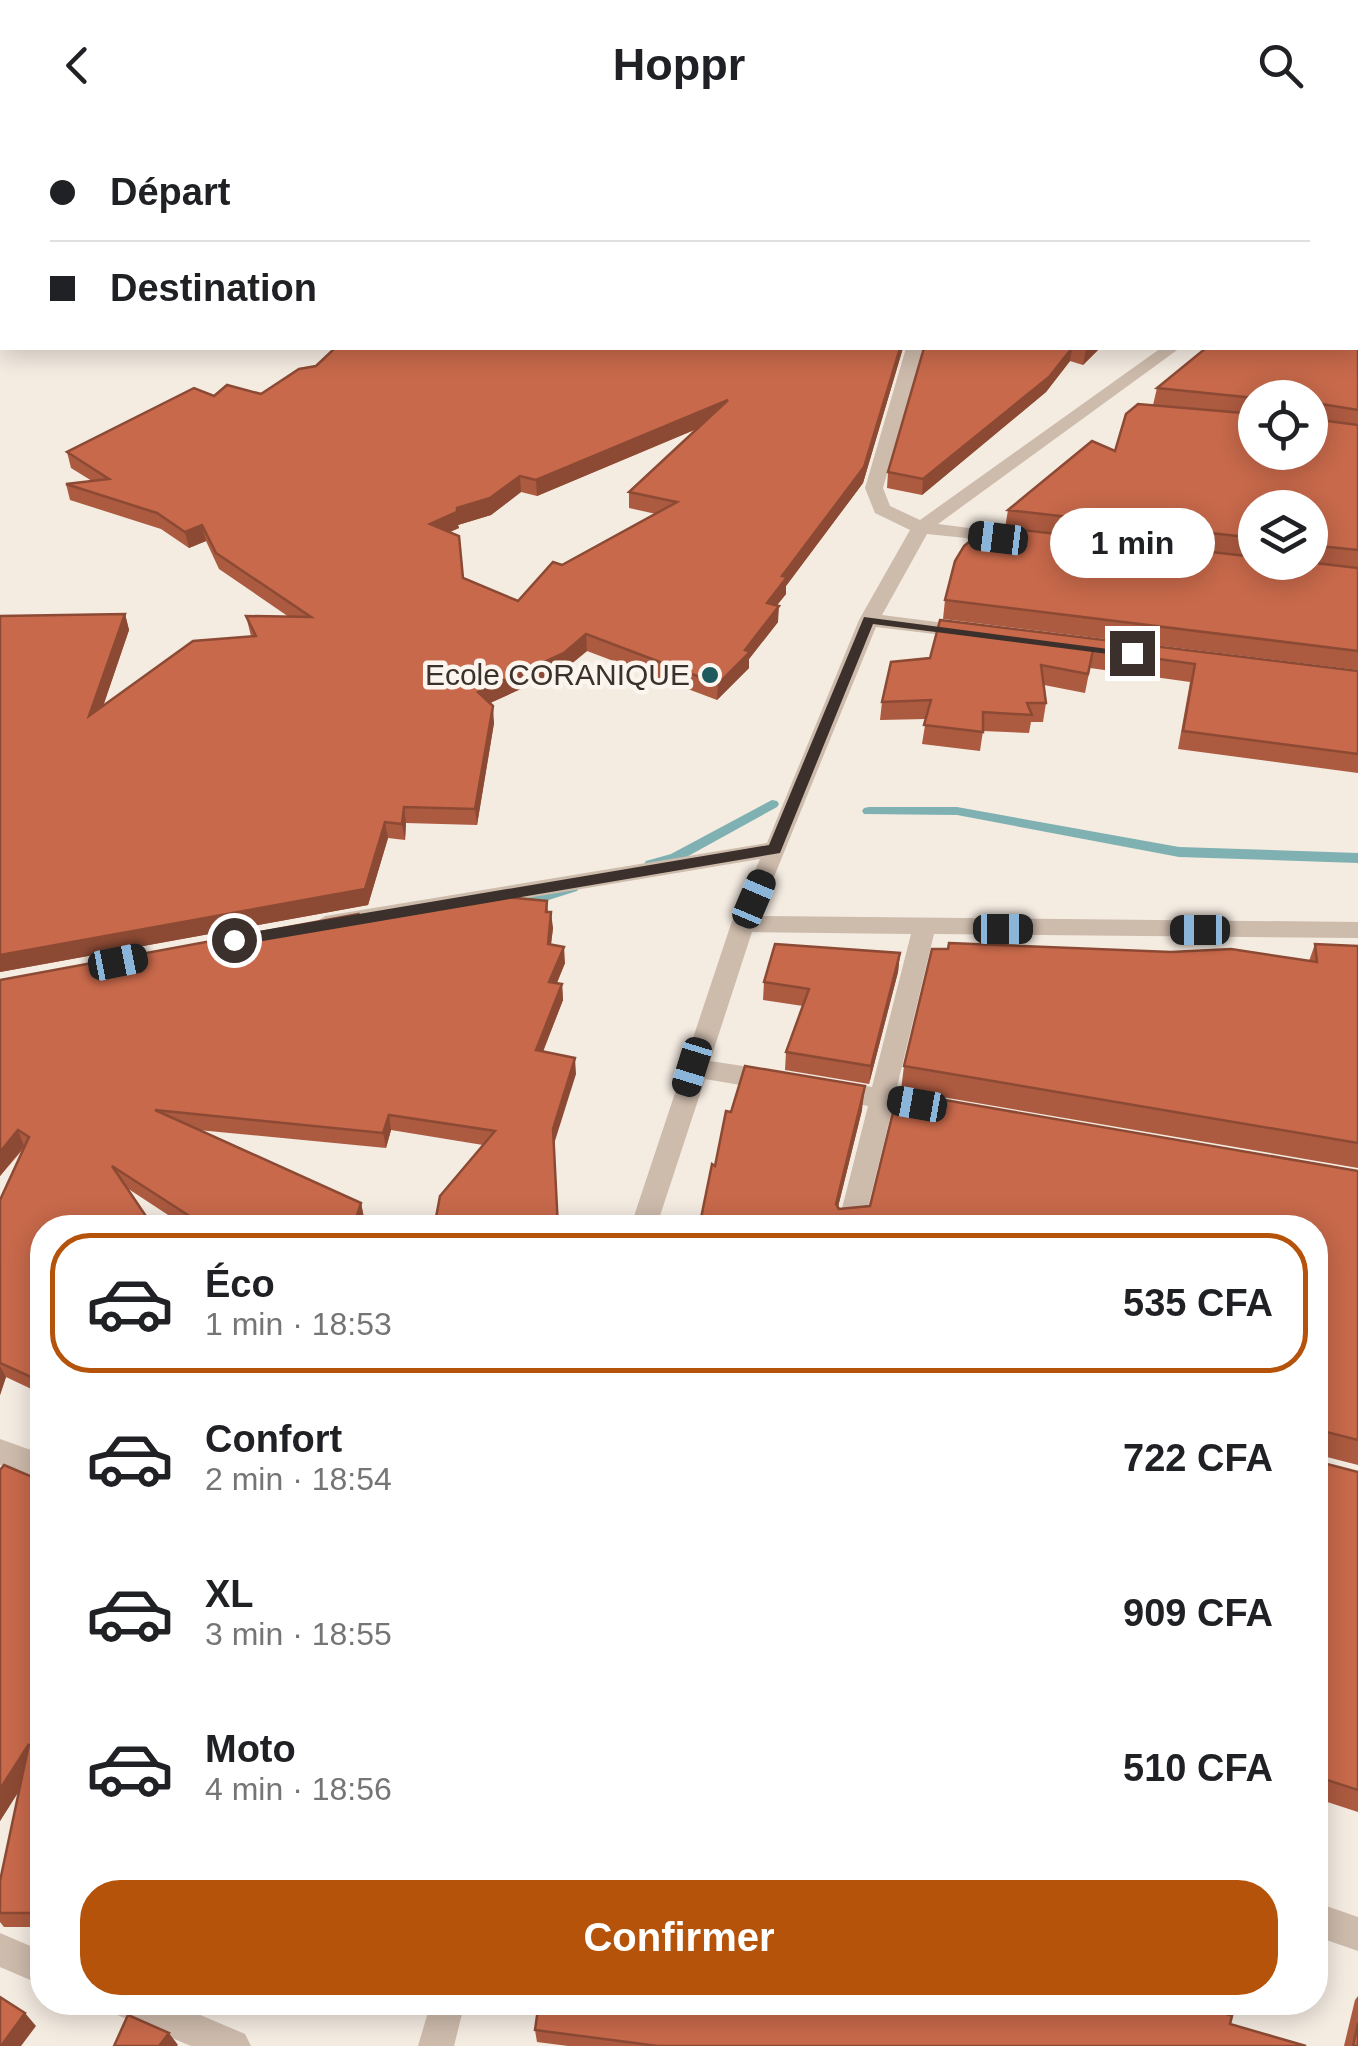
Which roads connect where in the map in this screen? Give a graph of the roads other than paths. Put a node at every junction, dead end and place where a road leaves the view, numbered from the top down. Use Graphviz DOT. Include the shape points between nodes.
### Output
graph roads {
  1 [pos="913,350"];
  2 [pos="1170,350"];
  3 [pos="921,528"];
  4 [pos="1036,543"];
  5 [pos="869,620"];
  6 [pos="986,634"];
  7 [pos="775,849"];
  8 [pos="743,924"];
  9 [pos="924,928"];
  10 [pos="292,930"];
  11 [pos="1358,930"];
  12 [pos="692,1067"];
  13 [pos="880,1098"];
  14 [pos="956,1111"];
  15 [pos="647,1215"];
  16 [pos="853,1215"];
  17 [pos="0,1452"];
  18 [pos="30,1463"];
  19 [pos="1328,1924"];
  20 [pos="1358,1934"];
  21 [pos="0,1950"];
  22 [pos="30,1963"];
  23 [pos="159,2015"];
  24 [pos="444,2015"];
  25 [pos="234,2046"];
  26 [pos="436,2046"];
  1 -- 3 [label="street" via="874,488 882,508"];
  2 -- 3 [label="street" via="1101,410"];
  3 -- 4 [label="street"];
  3 -- 5 [label="street"];
  5 -- 6 [label="street"];
  5 -- 7 [label="street"];
  7 -- 8 [label="street"];
  7 -- 10 [label="street"];
  8 -- 9 [label="street"];
  8 -- 12 [label="street"];
  9 -- 11 [label="street"];
  9 -- 13 [label="street"];
  12 -- 13 [label="street"];
  12 -- 15 [label="street"];
  13 -- 14 [label="street"];
  13 -- 16 [label="street"];
  17 -- 18 [label="street"];
  19 -- 20 [label="street"];
  21 -- 22 [label="street"];
  23 -- 25 [label="street"];
  24 -- 26 [label="street"];
}
